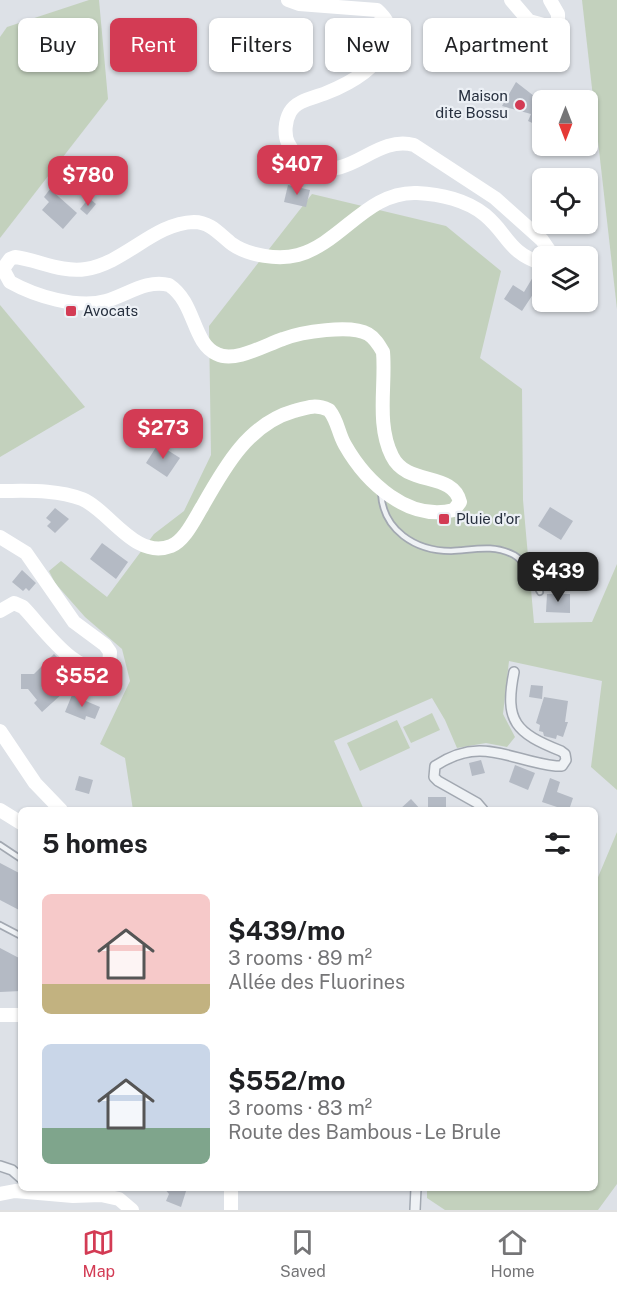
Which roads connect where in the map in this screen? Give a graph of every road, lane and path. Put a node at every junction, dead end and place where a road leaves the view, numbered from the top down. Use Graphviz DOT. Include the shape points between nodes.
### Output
graph roads {
  1 [pos="288,0"];
  2 [pos="511,0"];
  3 [pos="550,0"];
  4 [pos="546,246"];
  5 [pos="532,258"];
  6 [pos="381,488"];
  7 [pos="0,491"];
  8 [pos="0,537"];
  9 [pos="540,592"];
  10 [pos="0,611"];
  11 [pos="514,672"];
  12 [pos="0,731"];
  13 [pos="58,807"];
  14 [pos="480,807"];
  15 [pos="0,810"];
  16 [pos="18,821"];
  17 [pos="0,846"];
  18 [pos="18,856"];
  19 [pos="0,925"];
  20 [pos="18,934"];
  21 [pos="0,1015"];
  22 [pos="18,1016"];
  23 [pos="0,1166"];
  24 [pos="18,1175"];
  25 [pos="18,1191"];
  26 [pos="37,1191"];
  27 [pos="231,1191"];
  28 [pos="416,1191"];
  29 [pos="0,1194"];
  30 [pos="132,1210"];
  31 [pos="231,1210"];
  32 [pos="415,1210"];
  1 -- 4 [label="main road" via="377,10 390,26 390,40 383,53 359,76 291,111 285,130 295,154 318,168 340,169 386,145 414,145 495,198"];
  2 -- 3 [label="main road" via="529,21 551,27 558,21 558,14"];
  5 -- 6 [label="main road" via="506,242 486,216 465,202 416,193 383,199 298,255 273,256 242,250 207,225 192,222 164,230 108,261 85,269 61,268 15,257 6,261 3,269 10,282 70,302 103,302 150,284 169,285 187,302 202,341 219,356 322,331 353,330 368,334 383,351 382,403 392,456 407,473 442,482 455,490 460,502 454,510 424,512"];
  6 -- 7 [label="main road" via="351,455 334,416 315,406 285,414 253,435 225,465 196,518 171,546 150,548 137,542 84,500 46,492"];
  6 -- 9 [label="lane" via="382,505 392,528 412,542 430,549 498,549 515,556 525,566"];
  8 -- 10 [label="main road" via="26,553 74,622 105,645 110,652 109,666 97,670 81,665 23,607 14,603"];
  11 -- 14 [label="street" via="510,705 515,720 529,737 561,751 566,760 562,766 548,765 490,751 460,755 435,766 434,777 438,782"];
  12 -- 13 [label="main road" via="35,783"];
  15 -- 16 [label="main road"];
  17 -- 18 [label="lane"];
  19 -- 20 [label="lane"];
  21 -- 22 [label="main road"];
  23 -- 24 [label="street"];
  25 -- 29 [label="main road"];
  26 -- 30 [label="main road" via="101,1195 119,1199"];
  27 -- 31 [label="main road"];
  28 -- 32 [label="street"];
}
